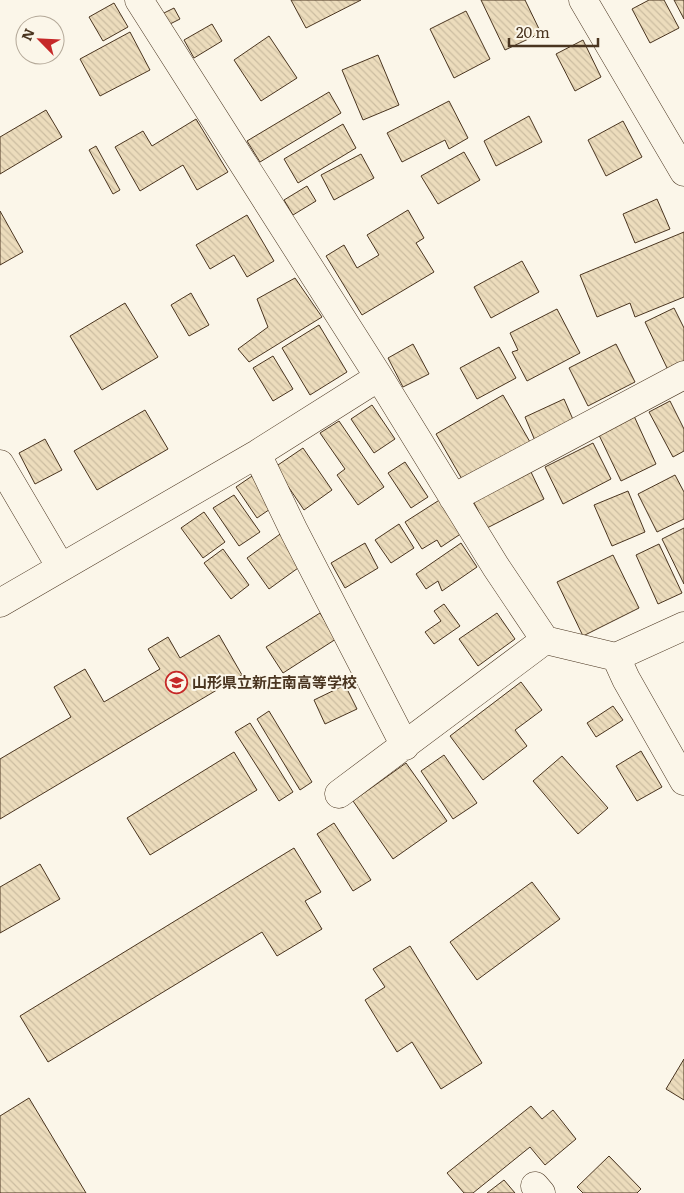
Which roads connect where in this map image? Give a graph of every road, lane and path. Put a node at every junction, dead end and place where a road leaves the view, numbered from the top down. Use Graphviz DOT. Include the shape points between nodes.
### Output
graph roads {
  1 [pos="139,0"];
  2 [pos="583,0"];
  3 [pos="684,172"];
  4 [pos="684,374"];
  5 [pos="379,377"];
  6 [pos="257,454"];
  7 [pos="0,464"];
  8 [pos="452,498"];
  9 [pos="60,566"];
  10 [pos="0,603"];
  11 [pos="684,626"];
  12 [pos="545,640"];
  13 [pos="616,657"];
  14 [pos="405,746"];
  15 [pos="684,782"];
  16 [pos="339,794"];
  1 -- 5 [label="street"];
  2 -- 3 [label="street"];
  4 -- 8 [label="street"];
  5 -- 6 [label="street"];
  5 -- 8 [label="street"];
  6 -- 9 [label="street"];
  6 -- 14 [label="street"];
  7 -- 9 [label="street"];
  8 -- 12 [label="street"];
  9 -- 10 [label="street"];
  11 -- 13 [label="street"];
  12 -- 13 [label="street"];
  12 -- 14 [label="street"];
  13 -- 15 [label="street"];
  14 -- 16 [label="street"];
}
